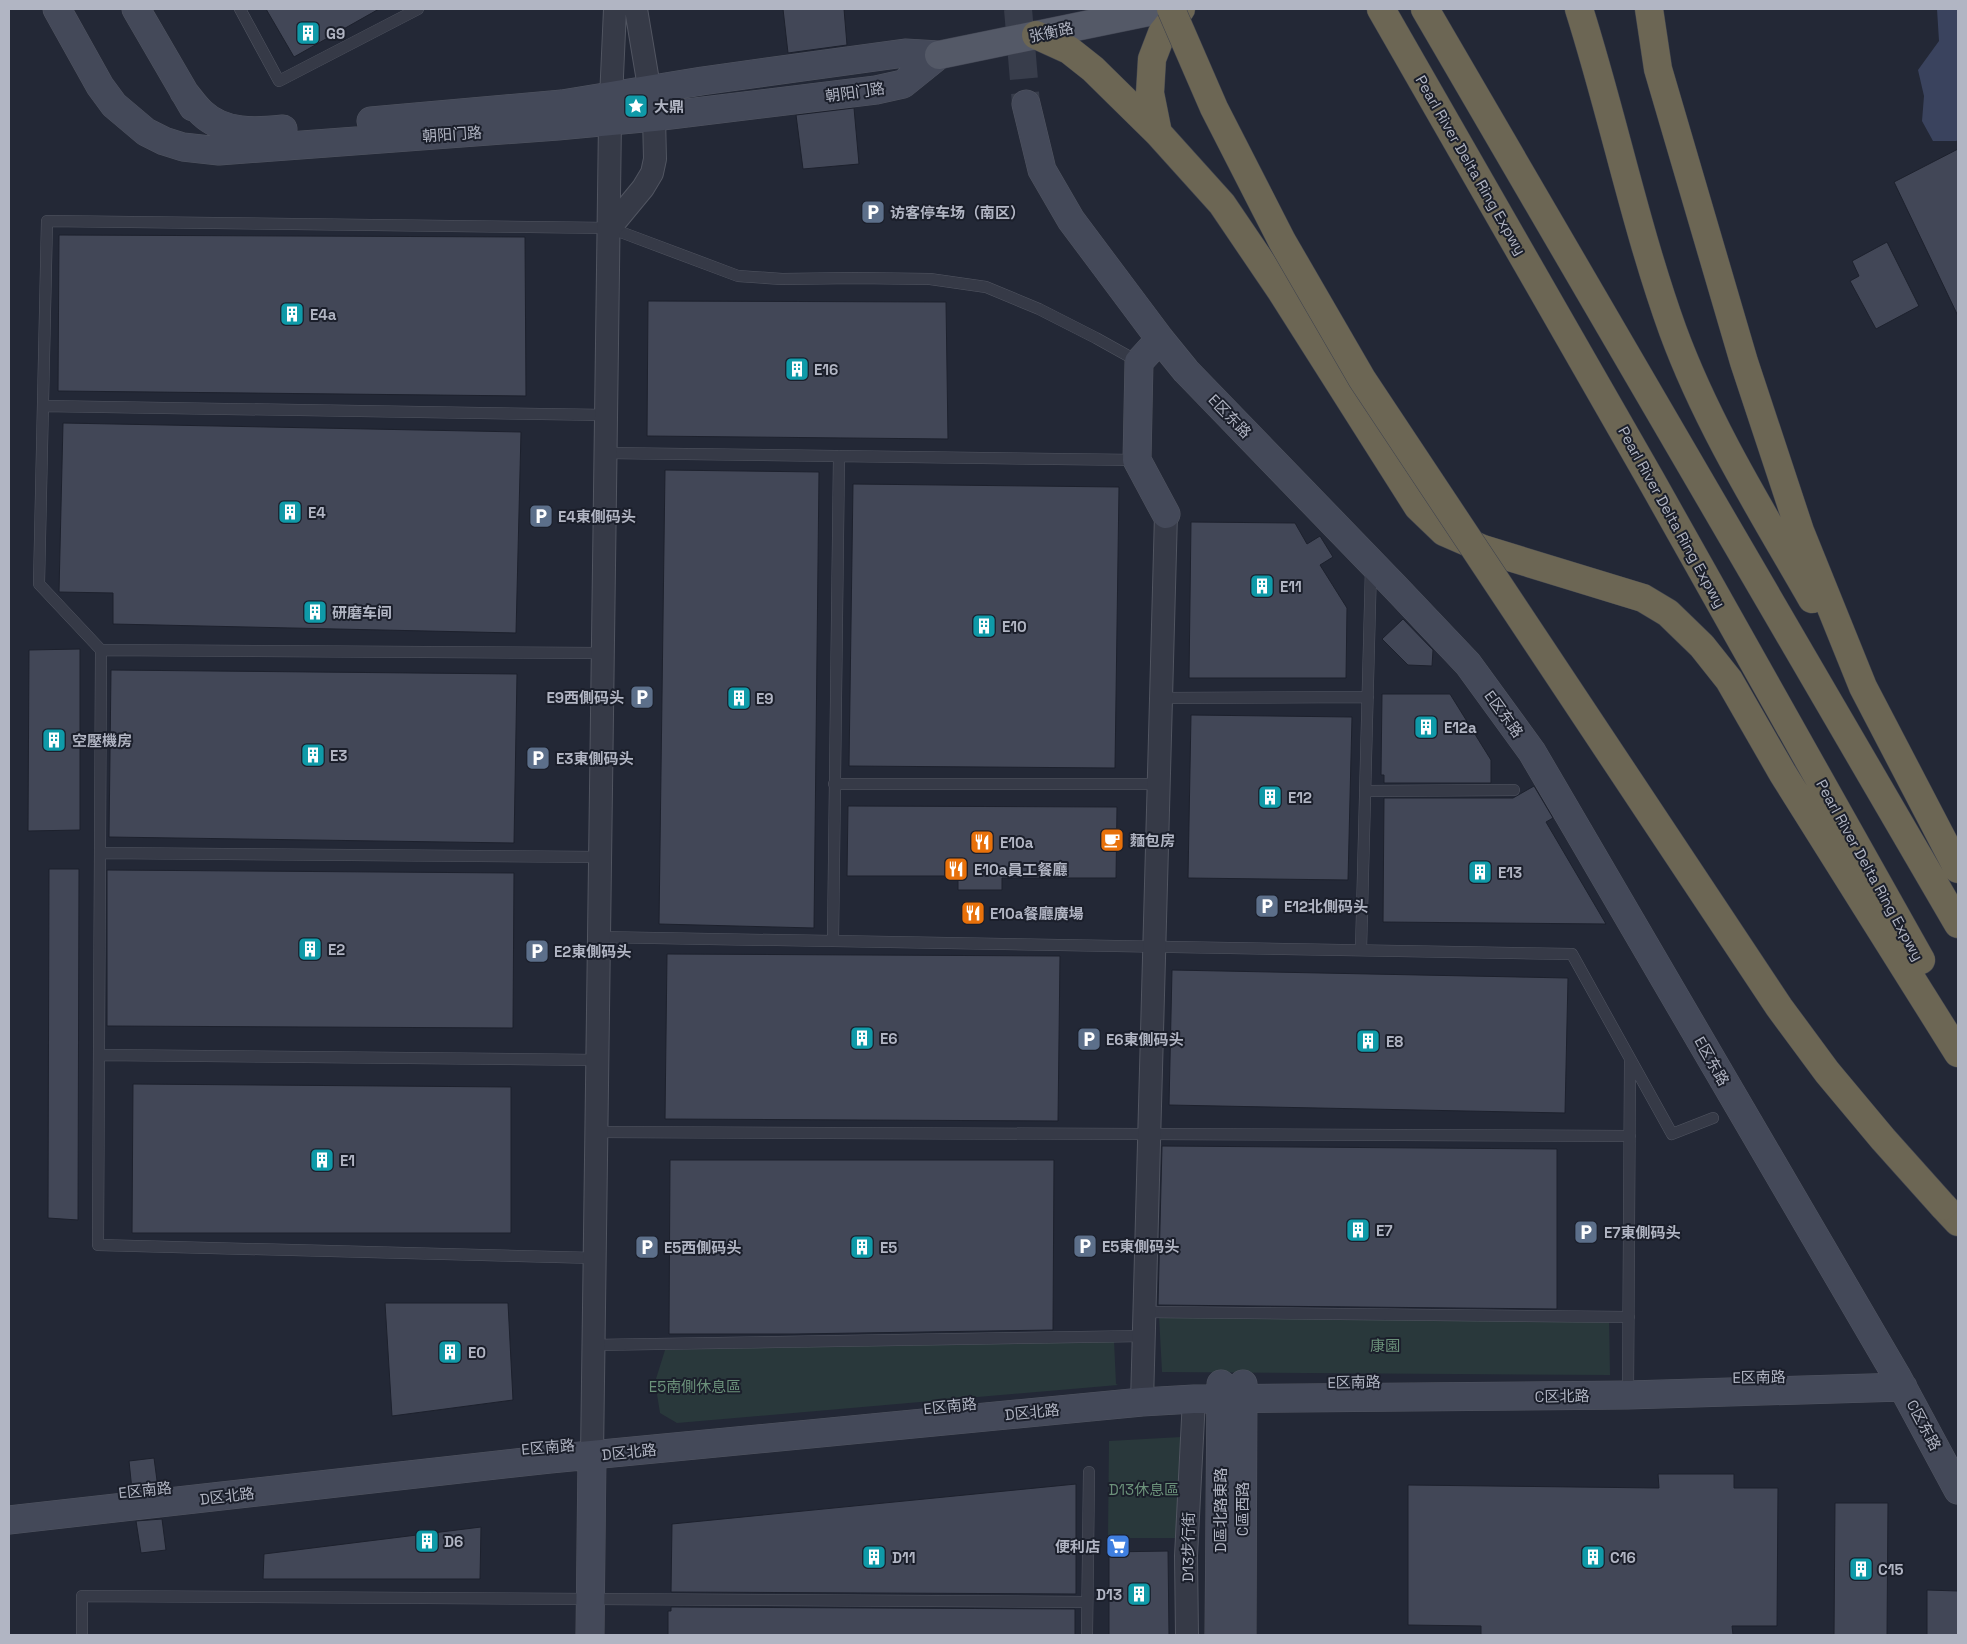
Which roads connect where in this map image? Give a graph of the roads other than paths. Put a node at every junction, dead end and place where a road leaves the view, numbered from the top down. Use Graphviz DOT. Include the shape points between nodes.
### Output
graph roads {
  1 [pos="58,9"];
  2 [pos="136,9"];
  3 [pos="240,9"];
  4 [pos="418,9"];
  5 [pos="615,9"];
  6 [pos="636,9"];
  7 [pos="1163,9"];
  8 [pos="1172,9"];
  9 [pos="1181,9"];
  10 [pos="1381,9"];
  11 [pos="1425,9"];
  12 [pos="1579,9"];
  13 [pos="1648,12"];
  14 [pos="1036,35"];
  15 [pos="939,55"];
  16 [pos="649,90"];
  17 [pos="184,92"];
  18 [pos="1026,104"];
  19 [pos="610,109"];
  20 [pos="654,117"];
  21 [pos="1158,133"];
  22 [pos="219,151"];
  23 [pos="610,228"];
  24 [pos="1160,339"];
  25 [pos="1139,362"];
  26 [pos="43,406"];
  27 [pos="607,415"];
  28 [pos="606,454"];
  29 [pos="839,456"];
  30 [pos="1138,460"];
  31 [pos="1166,514"];
  32 [pos="1372,563"];
  33 [pos="101,650"];
  34 [pos="603,653"];
  35 [pos="1863,687"];
  36 [pos="1368,697"];
  37 [pos="1161,698"];
  38 [pos="834,784"];
  39 [pos="1159,784"];
  40 [pos="1365,790"];
  41 [pos="1514,790"];
  42 [pos="100,854"];
  43 [pos="600,857"];
  44 [pos="1958,869"];
  45 [pos="1958,924"];
  46 [pos="599,937"];
  47 [pos="833,941"];
  48 [pos="1154,947"];
  49 [pos="1361,950"];
  50 [pos="1958,1027"];
  51 [pos="1958,1053"];
  52 [pos="99,1055"];
  53 [pos="598,1060"];
  54 [pos="1630,1061"];
  55 [pos="1713,1118"];
  56 [pos="597,1132"];
  57 [pos="1150,1134"];
  58 [pos="1630,1136"];
  59 [pos="1951,1214"];
  60 [pos="595,1258"];
  61 [pos="1144,1312"];
  62 [pos="1629,1317"];
  63 [pos="1144,1336"];
  64 [pos="593,1345"];
  65 [pos="1900,1381"];
  66 [pos="1629,1387"];
  67 [pos="1232,1392"];
  68 [pos="1142,1394"];
  69 [pos="1194,1400"];
  70 [pos="592,1449"];
  71 [pos="1089,1472"];
  72 [pos="1958,1490"];
  73 [pos="9,1504"];
  74 [pos="9,1520"];
  75 [pos="590,1599"];
  76 [pos="1088,1602"];
  77 [pos="82,1635"];
  78 [pos="590,1635"];
  79 [pos="1087,1635"];
  80 [pos="1187,1635"];
  81 [pos="1220,1635"];
  82 [pos="1242,1635"];
  1 -- 22 [label="street, 朝阳门路" via="100,86 114,105 146,132 164,141 183,147"];
  2 -- 17 [label="street"];
  3 -- 4 [label="lane" via="279,81"];
  5 -- 19 [label="street"];
  6 -- 16 [label="street"];
  7 -- 14 [label="main road, 张衡路"];
  8 -- 59 [label="highway, bridge" via="1218,117 1282,241 1362,379 1779,1007 1883,1139"];
  9 -- 21 [label="highway" via="1162,33 1152,59 1150,93"];
  10 -- 50 [label="highway, Pearl River Delta Ring Expwy" via="1646,471"];
  11 -- 45 [label="highway"];
  12 -- 35 [label="highway" via="1640,228 1674,332 1714,426 1742,479"];
  13 -- 35 [label="highway" via="1658,69 1768,438 1800,530"];
  14 -- 15 [label="main road, 张衡路"];
  14 -- 21 [label="highway" via="1069,50 1093,69"];
  15 -- 16 [label="street, 朝阳门路" via="905,53"];
  15 -- 20 [label="street, 朝阳门路" via="903,84 876,90"];
  16 -- 19 [label="street, 朝阳门路"];
  16 -- 20 [label="street"];
  17 -- 19 [label="street, 朝阳门路" via="214,122 236,130 267,131 562,104"];
  17 -- 22 [label="street"];
  18 -- 24 [label="street, E区东路" via="1042,170 1071,220"];
  19 -- 20 [label="street, 朝阳门路"];
  19 -- 22 [label="street, 朝阳门路"];
  19 -- 23 [label="street"];
  20 -- 23 [label="street" via="656,145 652,172"];
  21 -- 51 [label="highway" via="1222,204 1418,508 1444,532 1483,548 1643,598 1668,613 1702,646 1729,680 1783,774"];
  23 -- 25 [label="lane" via="738,276 930,279 986,287 1047,313"];
  23 -- 26 [label="lane" via="47,221"];
  23 -- 27 [label="street"];
  24 -- 25 [label="street"];
  24 -- 32 [label="street, E区东路" via="1186,371"];
  25 -- 30 [label="street"];
  26 -- 27 [label="lane"];
  26 -- 33 [label="lane" via="40,584"];
  27 -- 28 [label="street"];
  28 -- 29 [label="lane"];
  28 -- 34 [label="street"];
  29 -- 30 [label="lane"];
  29 -- 38 [label="lane"];
  30 -- 31 [label="street"];
  31 -- 37 [label="street"];
  32 -- 36 [label="lane"];
  32 -- 65 [label="street, E区东路" via="1468,664 1532,752"];
  33 -- 34 [label="lane"];
  33 -- 42 [label="lane"];
  34 -- 43 [label="street"];
  35 -- 44 [label="highway"];
  36 -- 37 [label="lane"];
  36 -- 40 [label="lane"];
  37 -- 39 [label="street"];
  38 -- 39 [label="lane"];
  38 -- 47 [label="lane"];
  39 -- 48 [label="street"];
  40 -- 41 [label="lane"];
  40 -- 49 [label="lane"];
  42 -- 43 [label="lane"];
  42 -- 52 [label="lane"];
  43 -- 46 [label="street"];
  46 -- 47 [label="lane"];
  46 -- 53 [label="street"];
  47 -- 48 [label="lane"];
  48 -- 49 [label="lane"];
  48 -- 57 [label="street"];
  49 -- 54 [label="lane" via="1572,954"];
  52 -- 53 [label="lane"];
  52 -- 60 [label="lane" via="98,1246"];
  53 -- 56 [label="street"];
  54 -- 55 [label="lane" via="1672,1134"];
  54 -- 58 [label="lane"];
  56 -- 57 [label="lane"];
  56 -- 60 [label="street"];
  57 -- 58 [label="lane"];
  57 -- 61 [label="street"];
  58 -- 62 [label="lane"];
  60 -- 64 [label="street"];
  61 -- 62 [label="lane"];
  61 -- 63 [label="street"];
  62 -- 66 [label="lane"];
  63 -- 64 [label="lane"];
  63 -- 68 [label="street"];
  64 -- 70 [label="street"];
  65 -- 66 [label="street, C区北路"];
  65 -- 72 [label="street, C区东路"];
  66 -- 67 [label="street, C区北路"];
  67 -- 68 [label="street, E区南路"];
  67 -- 69 [label="street"];
  67 -- 81 [label="street, D區北路東路"];
  67 -- 82 [label="street, C區西路"];
  68 -- 69 [label="street"];
  68 -- 70 [label="street, E区南路" via="626,1438"];
  69 -- 80 [label="street, D13步行街" via="1186,1556"];
  70 -- 73 [label="street, E区南路"];
  70 -- 74 [label="street, D区北路" via="550,1459"];
  70 -- 75 [label="street"];
  71 -- 76 [label="lane"];
  75 -- 76 [label="lane"];
  75 -- 77 [label="lane" via="82,1596"];
  75 -- 78 [label="street"];
  76 -- 79 [label="lane"];
}
